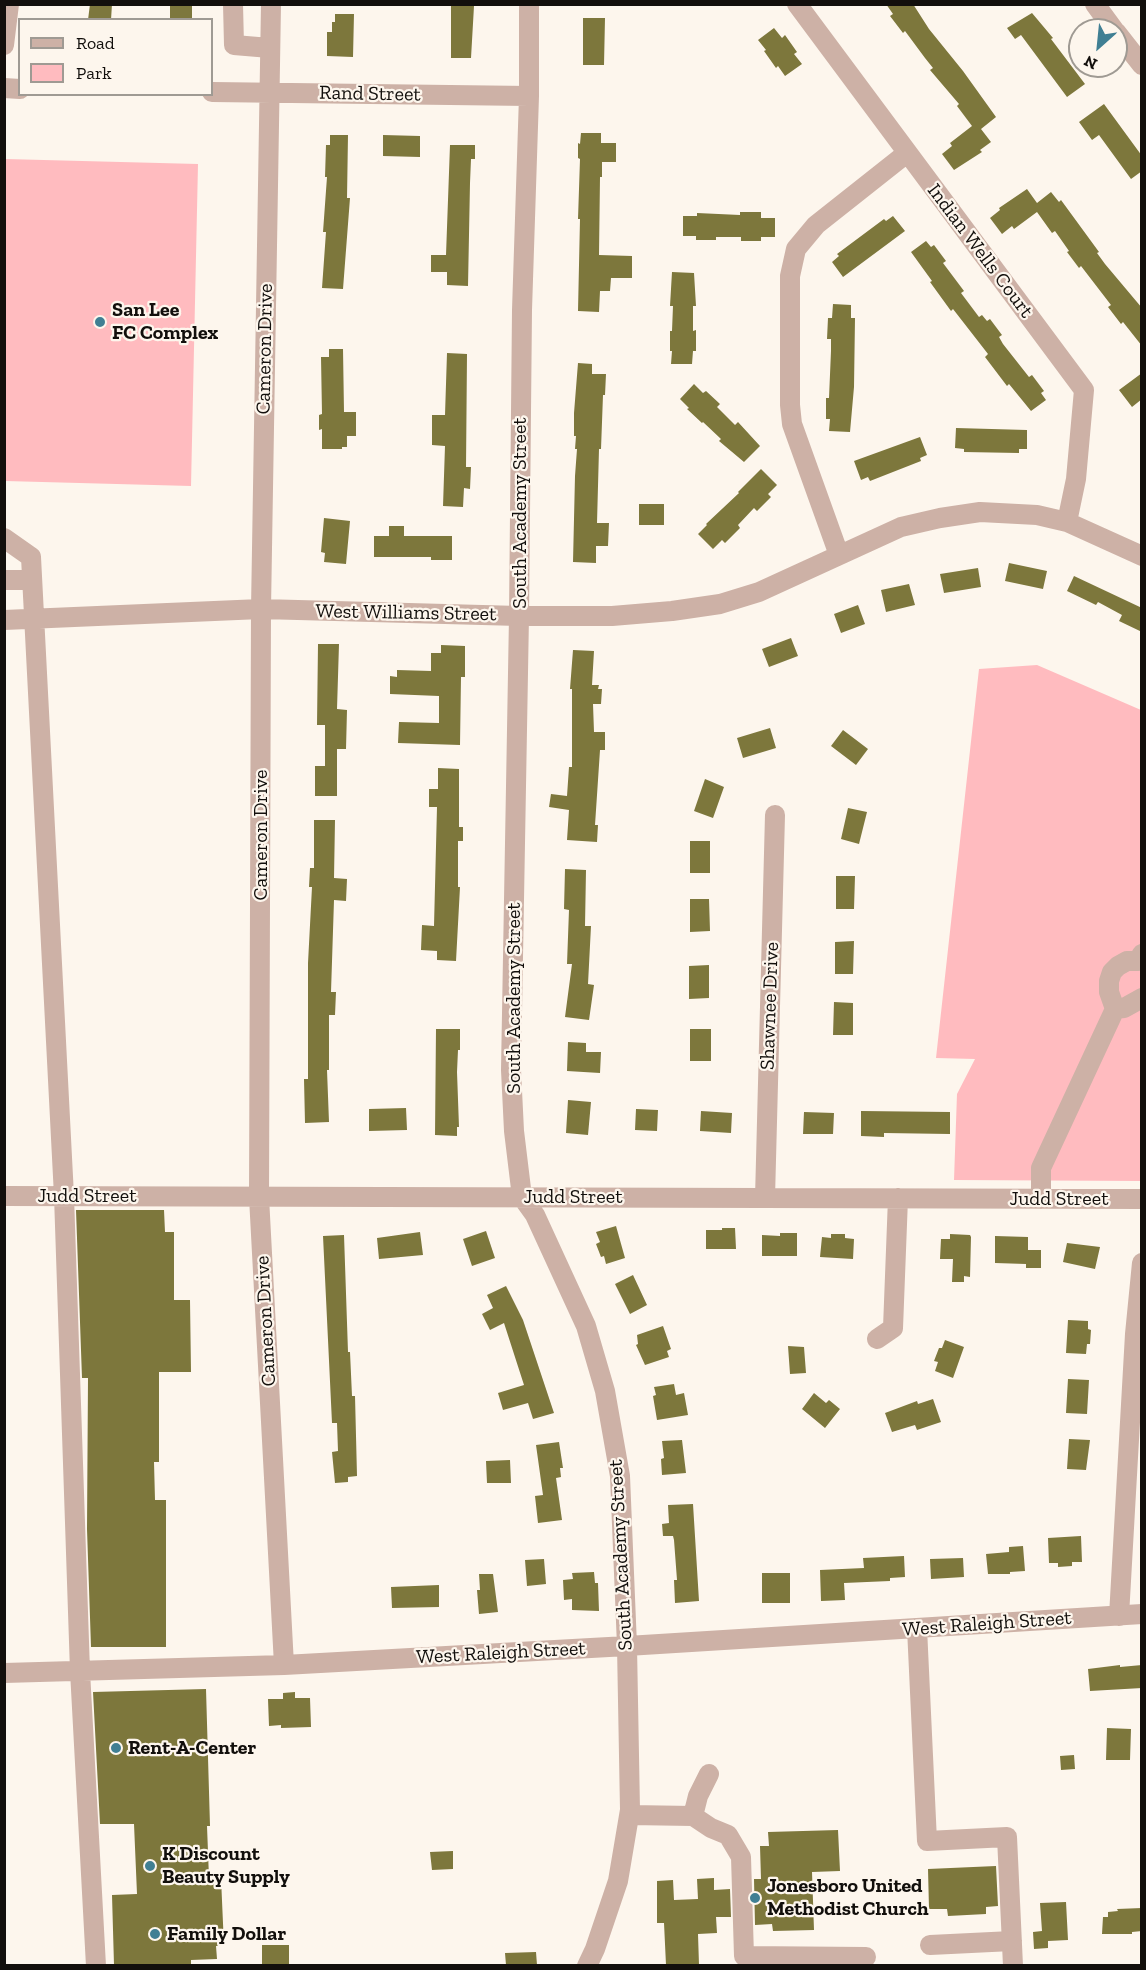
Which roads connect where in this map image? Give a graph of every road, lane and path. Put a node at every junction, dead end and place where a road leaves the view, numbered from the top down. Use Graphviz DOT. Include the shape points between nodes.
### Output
graph roads {
  1 [pos="9,4"];
  2 [pos="232,4"];
  3 [pos="271,4"];
  4 [pos="529,4"];
  5 [pos="797,4"];
  6 [pos="1095,4"];
  7 [pos="1105,18"];
  8 [pos="4,45"];
  9 [pos="1128,47"];
  10 [pos="270,48"];
  11 [pos="1142,65"];
  12 [pos="213,92"];
  13 [pos="269,93"];
  14 [pos="529,96"];
  15 [pos="907,153"];
  16 [pos="1067,522"];
  17 [pos="4,538"];
  18 [pos="839,555"];
  19 [pos="1142,556"];
  20 [pos="4,580"];
  21 [pos="32,580"];
  22 [pos="261,609"];
  23 [pos="519,616"];
  24 [pos="34,620"];
  25 [pos="4,621"];
  26 [pos="775,815"];
  27 [pos="1140,961"];
  28 [pos="1142,998"];
  29 [pos="1115,1009"];
  30 [pos="4,1196"];
  31 [pos="64,1196"];
  32 [pos="259,1197"];
  33 [pos="522,1197"];
  34 [pos="765,1198"];
  35 [pos="898,1198"];
  36 [pos="1041,1198"];
  37 [pos="1142,1199"];
  38 [pos="1142,1263"];
  39 [pos="877,1339"];
  40 [pos="1142,1614"];
  41 [pos="1119,1616"];
  42 [pos="917,1628"];
  43 [pos="627,1647"];
  44 [pos="284,1665"];
  45 [pos="80,1671"];
  46 [pos="4,1673"];
  47 [pos="709,1774"];
  48 [pos="630,1815"];
  49 [pos="693,1816"];
  50 [pos="1012,1941"];
  51 [pos="930,1945"];
  52 [pos="866,1957"];
  53 [pos="96,1965"];
  54 [pos="587,1965"];
  55 [pos="1013,1965"];
  1 -- 8 [label="street"];
  2 -- 10 [label="street" via="234,45"];
  3 -- 10 [label="street, Cameron Drive"];
  4 -- 14 [label="street, South Academy Street"];
  5 -- 15 [label="street, Indian Wells Court"];
  6 -- 7 [label="street"];
  9 -- 11 [label="street"];
  10 -- 13 [label="street, Cameron Drive"];
  12 -- 13 [label="street, Rand Street"];
  13 -- 14 [label="street, Rand Street"];
  13 -- 22 [label="street, Cameron Drive"];
  14 -- 23 [label="street, South Academy Street"];
  15 -- 16 [label="street, Indian Wells Court" via="1084,390 1076,479"];
  15 -- 18 [label="street" via="816,225 796,249 790,276 792,424"];
  16 -- 18 [label="street, West Williams Street" via="1037,514 980,512 901,527"];
  16 -- 19 [label="street, West Williams Street"];
  17 -- 21 [label="street" via="31,557"];
  18 -- 23 [label="street, West Williams Street" via="759,592 720,604 612,616"];
  20 -- 21 [label="street"];
  21 -- 24 [label="street"];
  22 -- 23 [label="street, West Williams Street"];
  22 -- 24 [label="street, West Williams Street"];
  22 -- 32 [label="street, Cameron Drive"];
  23 -- 33 [label="street, South Academy Street" via="511,1070"];
  24 -- 25 [label="street, West Williams Street"];
  24 -- 31 [label="street"];
  26 -- 34 [label="street, Shawnee Drive"];
  27 -- 29 [label="street" via="1127,961 1112,972 1108,981"];
  28 -- 29 [label="street"];
  29 -- 36 [label="street" via="1041,1168"];
  30 -- 31 [label="street, Judd Street"];
  31 -- 32 [label="street, Judd Street"];
  31 -- 45 [label="street"];
  32 -- 33 [label="street, Judd Street"];
  32 -- 44 [label="street, Cameron Drive"];
  33 -- 34 [label="street, Judd Street"];
  33 -- 43 [label="street, South Academy Street" via="535,1215 586,1326 605,1391 620,1476"];
  34 -- 35 [label="street, Judd Street"];
  35 -- 36 [label="street, Judd Street"];
  35 -- 39 [label="street" via="894,1328"];
  36 -- 37 [label="street, Judd Street"];
  38 -- 41 [label="street"];
  40 -- 41 [label="street, West Raleigh Street"];
  41 -- 42 [label="street, West Raleigh Street"];
  42 -- 43 [label="street, West Raleigh Street"];
  42 -- 50 [label="street" via="927,1841 1008,1837"];
  43 -- 44 [label="street, West Raleigh Street"];
  43 -- 48 [label="street, South Academy Street"];
  44 -- 45 [label="street, West Raleigh Street"];
  45 -- 46 [label="street, West Raleigh Street"];
  45 -- 53 [label="street"];
  47 -- 49 [label="street"];
  48 -- 49 [label="street"];
  48 -- 54 [label="street, South Academy Street" via="618,1881"];
  49 -- 52 [label="street" via="728,1835 741,1857 744,1956"];
  50 -- 51 [label="street"];
  50 -- 55 [label="street"];
}
